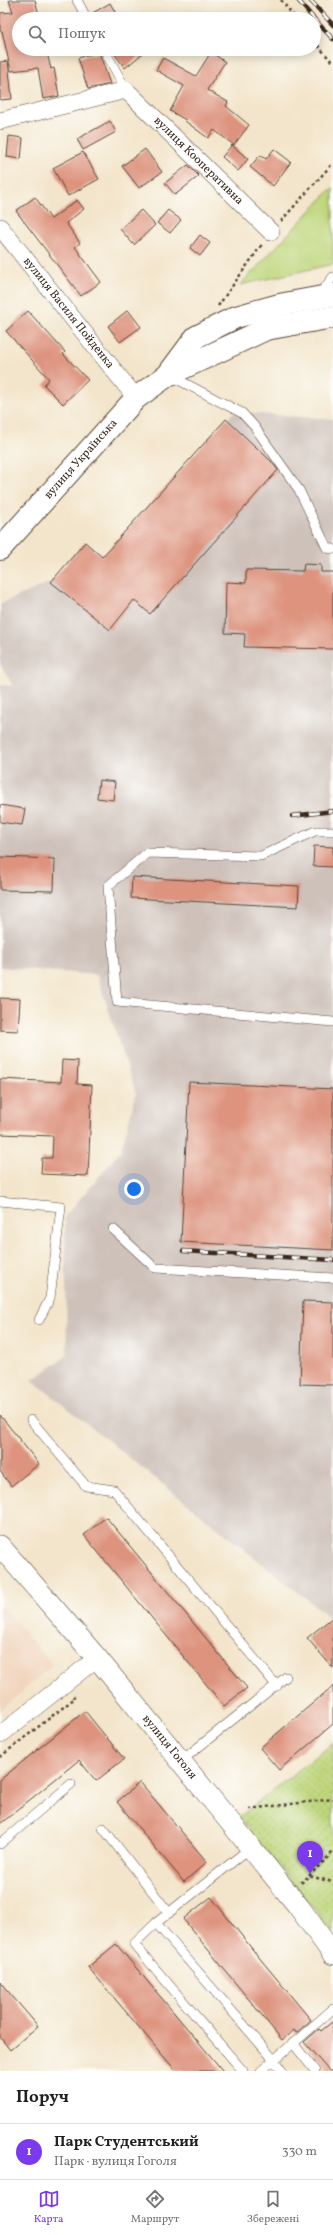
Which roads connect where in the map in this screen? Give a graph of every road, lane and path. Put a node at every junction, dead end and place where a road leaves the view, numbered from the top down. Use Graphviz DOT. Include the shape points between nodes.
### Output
graph roads {
  1 [pos="77,0"];
  2 [pos="281,0"];
  3 [pos="83,12"];
  4 [pos="290,12"];
  5 [pos="321,48"];
  6 [pos="108,56"];
  7 [pos="333,63"];
  8 [pos="126,90"];
  9 [pos="0,121"];
  10 [pos="333,163"];
  11 [pos="0,227"];
  12 [pos="271,232"];
  13 [pos="333,277"];
  14 [pos="325,296"];
  15 [pos="213,312"];
  16 [pos="333,317"];
  17 [pos="168,375"];
  18 [pos="136,398"];
  19 [pos="2,541"];
  20 [pos="333,549"];
  21 [pos="333,831"];
  22 [pos="333,1022"];
  23 [pos="0,1201"];
  24 [pos="113,1229"];
  25 [pos="333,1278"];
  26 [pos="39,1320"];
  27 [pos="31,1420"];
  28 [pos="0,1546"];
  29 [pos="97,1658"];
  30 [pos="286,1678"];
  31 [pos="277,1686"];
  32 [pos="0,1735"];
  33 [pos="181,1761"];
  34 [pos="71,1784"];
  35 [pos="333,1799"];
  36 [pos="249,1809"];
  37 [pos="104,1828"];
  38 [pos="0,1844"];
  39 [pos="250,1848"];
  40 [pos="333,1852"];
  41 [pos="309,1876"];
  42 [pos="333,1882"];
  43 [pos="288,1893"];
  44 [pos="169,1913"];
  45 [pos="156,1923"];
  46 [pos="333,1954"];
  47 [pos="333,2009"];
  48 [pos="293,2043"];
  49 [pos="274,2060"];
  50 [pos="243,2071"];
  51 [pos="261,2071"];
  52 [pos="282,2071"];
  53 [pos="315,2071"];
  1 -- 3 [label="lane"];
  2 -- 4 [label="path"];
  5 -- 7 [label="path"];
  6 -- 8 [label="lane"];
  8 -- 9 [label="street"];
  8 -- 12 [label="street, вулиця Кооперативна"];
  10 -- 12 [label="path"];
  11 -- 18 [label="street, вулиця Василя Пойденка"];
  12 -- 15 [label="path"];
  13 -- 14 [label="lane"];
  14 -- 17 [label="main road, вулиця Українська" via="236,317 196,337"];
  16 -- 17 [label="main road, вулиця Українська" via="266,329"];
  17 -- 18 [label="main road, вулиця Українська"];
  17 -- 20 [label="lane" via="242,413 299,490 327,548"];
  18 -- 19 [label="main road, вулиця Українська"];
  21 -- 22 [label="lane" via="315,831 261,856 147,853 108,886 117,1002"];
  23 -- 26 [label="lane" via="61,1207 50,1298"];
  24 -- 25 [label="lane" via="155,1268"];
  27 -- 31 [label="lane" via="86,1486 114,1490"];
  28 -- 29 [label="street, вулиця Гоголя"];
  29 -- 32 [label="street"];
  29 -- 33 [label="street, вулиця Гоголя"];
  30 -- 31 [label="lane"];
  31 -- 33 [label="lane"];
  33 -- 39 [label="street, вулиця Гоголя"];
  34 -- 38 [label="lane"];
  35 -- 36 [label="path"];
  37 -- 44 [label="lane"];
  39 -- 43 [label="street, вулиця Гоголя"];
  39 -- 44 [label="lane"];
  40 -- 41 [label="path"];
  41 -- 42 [label="path"];
  41 -- 43 [label="path"];
  43 -- 46 [label="street, вулиця Гоголя"];
  44 -- 45 [label="lane"];
  45 -- 49 [label="lane"];
  45 -- 50 [label="lane" via="134,1944"];
  47 -- 48 [label="lane"];
  48 -- 49 [label="lane"];
  48 -- 53 [label="lane"];
  49 -- 51 [label="lane"];
  49 -- 52 [label="lane"];
}
